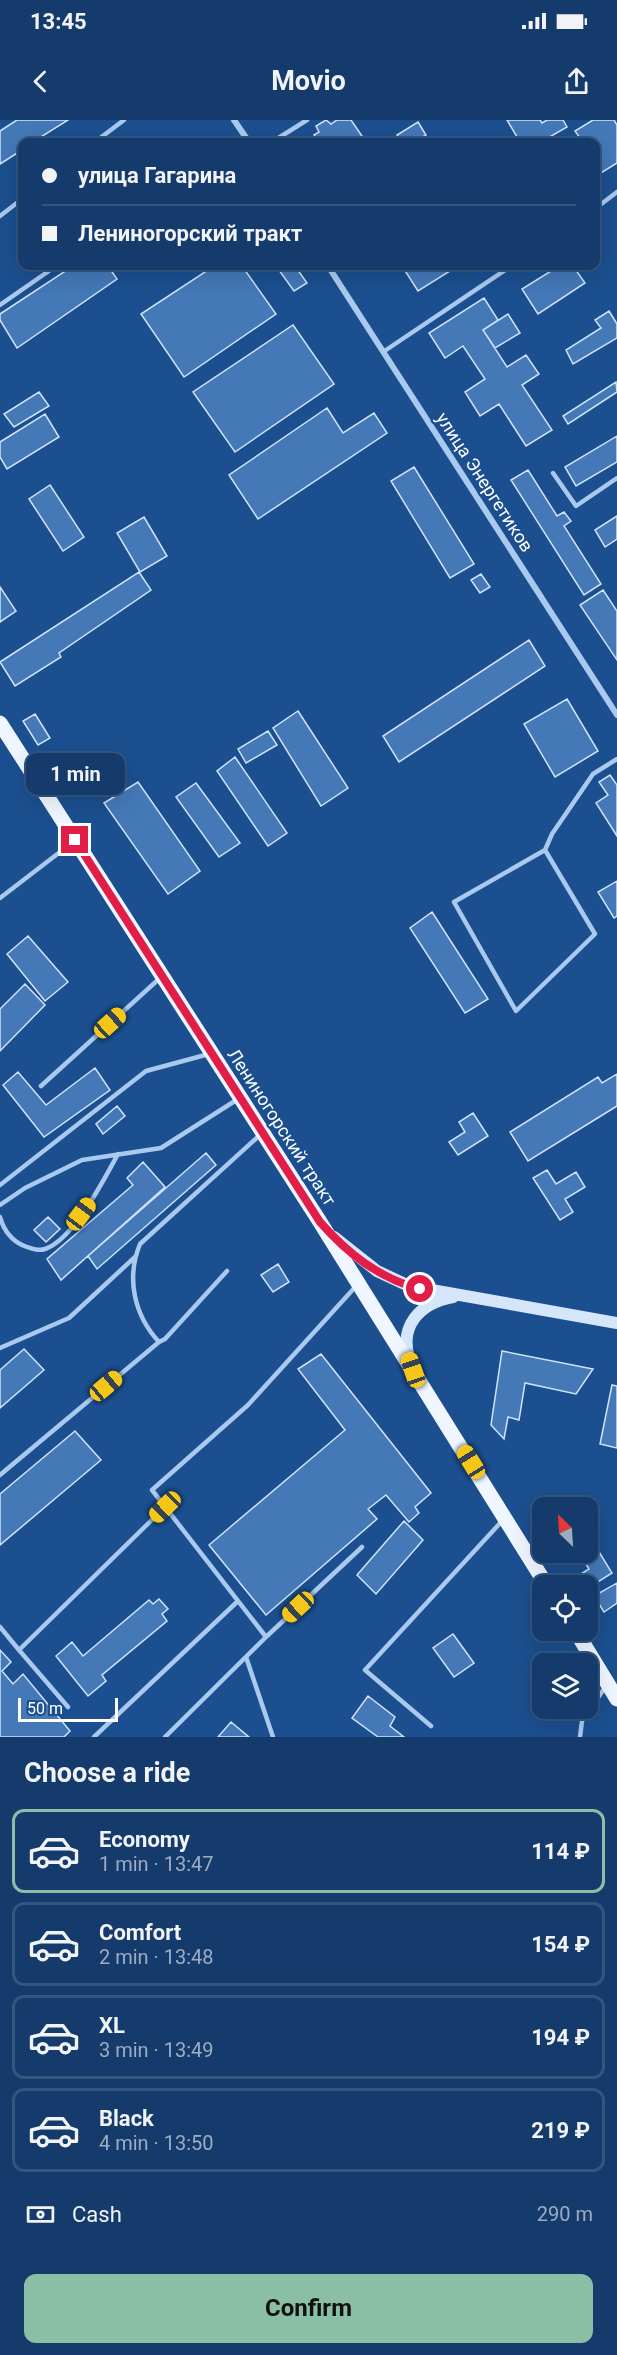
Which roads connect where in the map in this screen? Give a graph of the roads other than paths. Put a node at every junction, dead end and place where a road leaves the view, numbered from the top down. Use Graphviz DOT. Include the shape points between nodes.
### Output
graph roads {
  1 [pos="124,120"];
  2 [pos="234,120"];
  3 [pos="307,120"];
  4 [pos="100,138"];
  5 [pos="246,138"];
  6 [pos="278,138"];
  7 [pos="617,192"];
  8 [pos="18,202"];
  9 [pos="600,205"];
  10 [pos="0,216"];
  11 [pos="50,270"];
  12 [pos="331,270"];
  13 [pos="505,270"];
  14 [pos="0,305"];
  15 [pos="383,352"];
  16 [pos="553,473"];
  17 [pos="617,478"];
  18 [pos="617,715"];
  19 [pos="0,723"];
  20 [pos="617,759"];
  21 [pos="75,840"];
  22 [pos="545,849"];
  23 [pos="0,898"];
  24 [pos="162,976"];
  25 [pos="212,1053"];
  26 [pos="41,1086"];
  27 [pos="240,1098"];
  28 [pos="263,1133"];
  29 [pos="118,1154"];
  30 [pos="0,1185"];
  31 [pos="0,1205"];
  32 [pos="0,1217"];
  33 [pos="320,1222"];
  34 [pos="135,1257"];
  35 [pos="227,1271"];
  36 [pos="358,1283"];
  37 [pos="470,1297"];
  38 [pos="617,1323"];
  39 [pos="159,1342"];
  40 [pos="0,1348"];
  41 [pos="413,1370"];
  42 [pos="0,1475"];
  43 [pos="165,1507"];
  44 [pos="506,1517"];
  45 [pos="362,1547"];
  46 [pos="540,1575"];
  47 [pos="238,1601"];
  48 [pos="0,1627"];
  49 [pos="266,1637"];
  50 [pos="582,1641"];
  51 [pos="19,1650"];
  52 [pos="246,1657"];
  53 [pos="607,1683"];
  54 [pos="617,1699"];
  55 [pos="69,1707"];
  56 [pos="431,1726"];
  57 [pos="94,1737"];
  58 [pos="165,1737"];
  59 [pos="273,1737"];
  60 [pos="580,1737"];
  1 -- 4 [label="lane"];
  2 -- 5 [label="street"];
  3 -- 6 [label="lane"];
  7 -- 9 [label="lane"];
  8 -- 10 [label="lane"];
  11 -- 14 [label="lane"];
  12 -- 15 [label="street, улица Энергетиков"];
  13 -- 15 [label="lane"];
  15 -- 18 [label="street, улица Энергетиков"];
  16 -- 17 [label="lane" via="576,506"];
  19 -- 21 [label="main road, Лениногорский тракт"];
  20 -- 22 [label="lane" via="593,774"];
  21 -- 23 [label="lane"];
  21 -- 24 [label="main road, Лениногорский тракт"];
  22 -- 22 [label="lane" via="595,934 516,1011 454,902"];
  24 -- 25 [label="main road, Лениногорский тракт"];
  24 -- 26 [label="lane"];
  25 -- 27 [label="main road, Лениногорский тракт"];
  25 -- 30 [label="lane" via="146,1071"];
  27 -- 28 [label="main road, Лениногорский тракт"];
  27 -- 29 [label="lane" via="161,1148"];
  28 -- 33 [label="main road, Лениногорский тракт"];
  28 -- 34 [label="lane" via="140,1244"];
  29 -- 31 [label="lane" via="82,1160"];
  29 -- 32 [label="lane" via="96,1194 53,1245 43,1250 20,1245 3,1227"];
  33 -- 36 [label="main road, Лениногорский тракт"];
  33 -- 37 [label="street" via="362,1262 387,1277 420,1289"];
  34 -- 39 [label="lane" via="132,1283 140,1314"];
  34 -- 40 [label="lane" via="69,1318"];
  35 -- 39 [label="lane"];
  36 -- 41 [label="main road, Лениногорский тракт"];
  36 -- 43 [label="lane" via="248,1405 152,1490"];
  37 -- 38 [label="street"];
  37 -- 41 [label="street" via="436,1302 414,1319 405,1345"];
  39 -- 42 [label="lane"];
  41 -- 44 [label="main road, Лениногорский тракт"];
  43 -- 47 [label="lane"];
  43 -- 51 [label="lane"];
  44 -- 46 [label="main road, Лениногорский тракт"];
  44 -- 56 [label="lane" via="364,1670"];
  45 -- 49 [label="lane"];
  47 -- 49 [label="lane"];
  47 -- 57 [label="lane"];
  48 -- 51 [label="lane"];
  49 -- 52 [label="lane"];
  50 -- 53 [label="main road"];
  51 -- 55 [label="lane"];
  52 -- 58 [label="lane"];
  52 -- 59 [label="lane"];
  53 -- 54 [label="main road"];
  53 -- 60 [label="lane" via="582,1721"];
}
